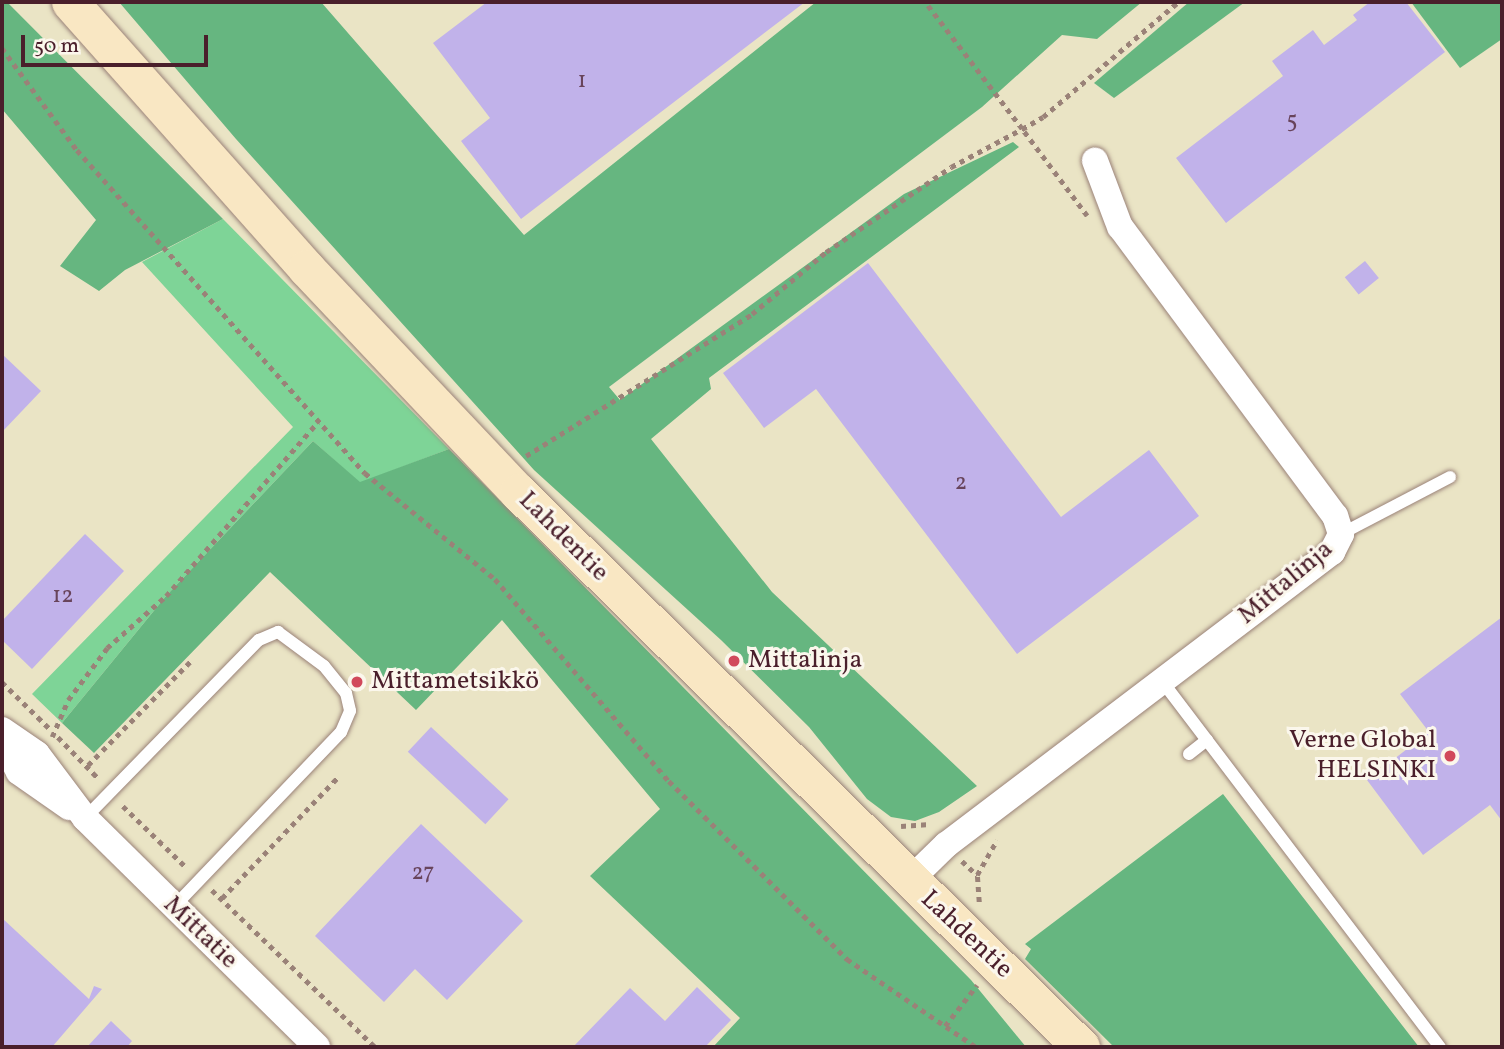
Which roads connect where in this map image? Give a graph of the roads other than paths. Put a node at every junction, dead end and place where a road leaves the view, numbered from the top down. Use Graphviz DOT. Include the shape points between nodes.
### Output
graph roads {
  1 [pos="70,2"];
  2 [pos="1095,162"];
  3 [pos="1450,477"];
  4 [pos="1341,534"];
  5 [pos="1162,681"];
  6 [pos="2,730"];
  7 [pos="1207,740"];
  8 [pos="2,741"];
  9 [pos="1189,754"];
  10 [pos="28,763"];
  11 [pos="85,818"];
  12 [pos="909,881"];
  13 [pos="173,908"];
  14 [pos="317,1047"];
  15 [pos="1081,1047"];
  16 [pos="1440,1047"];
  1 -- 12 [label="main road, Lahdentie" via="306,268 517,492"];
  2 -- 4 [label="street, Mittalinja" via="1120,227 1335,516"];
  3 -- 4 [label="lane"];
  4 -- 5 [label="street, Mittalinja" via="1332,552"];
  5 -- 7 [label="lane"];
  5 -- 12 [label="street, Mittalinja" via="946,845"];
  6 -- 10 [label="street"];
  7 -- 9 [label="lane"];
  7 -- 16 [label="lane"];
  8 -- 10 [label="street"];
  10 -- 11 [label="street, Mittatie"];
  11 -- 13 [label="street, Mittatie"];
  11 -- 13 [label="lane" via="259,640 278,632 324,666 346,693 350,711 341,732"];
  12 -- 15 [label="main road, Lahdentie"];
  13 -- 14 [label="street, Mittatie"];
}
